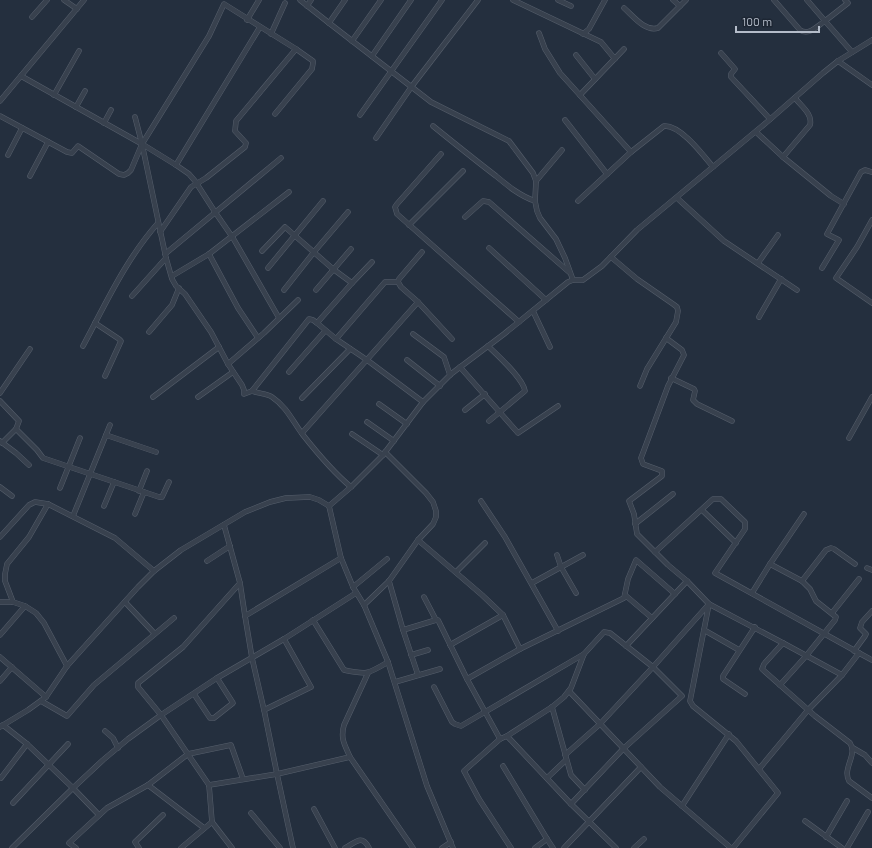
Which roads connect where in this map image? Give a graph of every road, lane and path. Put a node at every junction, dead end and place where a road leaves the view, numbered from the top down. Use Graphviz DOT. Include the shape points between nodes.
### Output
graph roads {
  1 [pos="46,0"];
  2 [pos="64,0"];
  3 [pos="84,0"];
  4 [pos="259,0"];
  5 [pos="300,0"];
  6 [pos="311,0"];
  7 [pos="345,0"];
  8 [pos="381,0"];
  9 [pos="412,0"];
  10 [pos="442,0"];
  11 [pos="477,0"];
  12 [pos="515,0"];
  13 [pos="558,0"];
  14 [pos="605,0"];
  15 [pos="673,0"];
  16 [pos="686,0"];
  17 [pos="774,0"];
  18 [pos="807,0"];
  19 [pos="848,1"];
  20 [pos="225,2"];
  21 [pos="285,3"];
  22 [pos="307,6"];
  23 [pos="571,6"];
  24 [pos="680,6"];
  25 [pos="624,8"];
  26 [pos="77,10"];
  27 [pos="32,17"];
  28 [pos="248,20"];
  29 [pos="825,21"];
  30 [pos="328,23"];
  31 [pos="260,27"];
  32 [pos="539,33"];
  33 [pos="271,34"];
  34 [pos="583,34"];
  35 [pos="352,40"];
  36 [pos="872,40"];
  37 [pos="296,49"];
  38 [pos="624,49"];
  39 [pos="79,51"];
  40 [pos="852,52"];
  41 [pos="721,53"];
  42 [pos="576,55"];
  43 [pos="372,56"];
  44 [pos="615,59"];
  45 [pos="838,61"];
  46 [pos="391,70"];
  47 [pos="21,76"];
  48 [pos="595,79"];
  49 [pos="412,86"];
  50 [pos="872,86"];
  51 [pos="85,91"];
  52 [pos="54,95"];
  53 [pos="580,95"];
  54 [pos="795,98"];
  55 [pos="0,101"];
  56 [pos="76,107"];
  57 [pos="111,110"];
  58 [pos="275,114"];
  59 [pos="360,115"];
  60 [pos="0,116"];
  61 [pos="135,117"];
  62 [pos="770,119"];
  63 [pos="565,120"];
  64 [pos="104,123"];
  65 [pos="433,126"];
  66 [pos="22,128"];
  67 [pos="756,132"];
  68 [pos="376,138"];
  69 [pos="48,142"];
  70 [pos="142,144"];
  71 [pos="562,150"];
  72 [pos="631,152"];
  73 [pos="442,154"];
  74 [pos="8,155"];
  75 [pos="783,157"];
  76 [pos="281,158"];
  77 [pos="176,165"];
  78 [pos="713,167"];
  79 [pos="464,171"];
  80 [pos="872,172"];
  81 [pos="607,174"];
  82 [pos="30,176"];
  83 [pos="536,181"];
  84 [pos="197,183"];
  85 [pos="289,192"];
  86 [pos="677,198"];
  87 [pos="323,201"];
  88 [pos="535,201"];
  89 [pos="578,201"];
  90 [pos="844,204"];
  91 [pos="215,212"];
  92 [pos="348,212"];
  93 [pos="465,217"];
  94 [pos="872,220"];
  95 [pos="158,223"];
  96 [pos="409,225"];
  97 [pos="160,232"];
  98 [pos="778,235"];
  99 [pos="232,236"];
  100 [pos="296,236"];
  101 [pos="489,248"];
  102 [pos="351,249"];
  103 [pos="262,251"];
  104 [pos="314,252"];
  105 [pos="422,252"];
  106 [pos="209,254"];
  107 [pos="165,256"];
  108 [pos="611,256"];
  109 [pos="372,262"];
  110 [pos="758,263"];
  111 [pos="268,268"];
  112 [pos="822,268"];
  113 [pos="333,269"];
  114 [pos="570,272"];
  115 [pos="172,276"];
  116 [pos="781,279"];
  117 [pos="573,280"];
  118 [pos="398,282"];
  119 [pos="352,283"];
  120 [pos="179,288"];
  121 [pos="284,290"];
  122 [pos="316,290"];
  123 [pos="797,290"];
  124 [pos="132,296"];
  125 [pos="298,300"];
  126 [pos="546,300"];
  127 [pos="418,302"];
  128 [pos="872,303"];
  129 [pos="533,311"];
  130 [pos="759,317"];
  131 [pos="279,318"];
  132 [pos="519,322"];
  133 [pos="96,323"];
  134 [pos="317,323"];
  135 [pos="325,331"];
  136 [pos="149,332"];
  137 [pos="413,334"];
  138 [pos="258,338"];
  139 [pos="666,338"];
  140 [pos="336,339"];
  141 [pos="452,339"];
  142 [pos="84,346"];
  143 [pos="488,346"];
  144 [pos="219,347"];
  145 [pos="550,347"];
  146 [pos="30,349"];
  147 [pos="350,349"];
  148 [pos="367,360"];
  149 [pos="407,360"];
  150 [pos="228,364"];
  151 [pos="460,367"];
  152 [pos="233,372"];
  153 [pos="289,372"];
  154 [pos="450,375"];
  155 [pos="105,376"];
  156 [pos="671,378"];
  157 [pos="440,386"];
  158 [pos="640,386"];
  159 [pos="252,391"];
  160 [pos="0,393"];
  161 [pos="485,394"];
  162 [pos="153,397"];
  163 [pos="198,397"];
  164 [pos="872,397"];
  165 [pos="302,398"];
  166 [pos="0,401"];
  167 [pos="423,402"];
  168 [pos="379,404"];
  169 [pos="558,406"];
  170 [pos="466,410"];
  171 [pos="500,412"];
  172 [pos="489,421"];
  173 [pos="732,421"];
  174 [pos="368,422"];
  175 [pos="407,424"];
  176 [pos="110,425"];
  177 [pos="16,429"];
  178 [pos="302,433"];
  179 [pos="352,434"];
  180 [pos="106,435"];
  181 [pos="80,438"];
  182 [pos="849,438"];
  183 [pos="394,440"];
  184 [pos="1,442"];
  185 [pos="156,452"];
  186 [pos="384,453"];
  187 [pos="29,465"];
  188 [pos="69,467"];
  189 [pos="147,471"];
  190 [pos="90,474"];
  191 [pos="114,482"];
  192 [pos="169,482"];
  193 [pos="0,487"];
  194 [pos="351,487"];
  195 [pos="60,488"];
  196 [pos="141,492"];
  197 [pos="673,494"];
  198 [pos="12,496"];
  199 [pos="481,501"];
  200 [pos="48,504"];
  201 [pos="104,506"];
  202 [pos="329,506"];
  203 [pos="702,510"];
  204 [pos="135,514"];
  205 [pos="804,514"];
  206 [pos="73,516"];
  207 [pos="635,524"];
  208 [pos="224,525"];
  209 [pos="0,537"];
  210 [pos="418,540"];
  211 [pos="486,542"];
  212 [pos="736,543"];
  213 [pos="230,546"];
  214 [pos="655,552"];
  215 [pos="557,555"];
  216 [pos="583,555"];
  217 [pos="341,558"];
  218 [pos="387,559"];
  219 [pos="207,561"];
  220 [pos="770,564"];
  221 [pos="855,564"];
  222 [pos="561,567"];
  223 [pos="154,571"];
  224 [pos="456,572"];
  225 [pos="859,579"];
  226 [pos="389,581"];
  227 [pos="686,581"];
  228 [pos="802,581"];
  229 [pos="240,583"];
  230 [pos="532,583"];
  231 [pos="353,587"];
  232 [pos="356,593"];
  233 [pos="576,593"];
  234 [pos="752,593"];
  235 [pos="674,594"];
  236 [pos="625,595"];
  237 [pos="424,597"];
  238 [pos="0,602"];
  239 [pos="13,602"];
  240 [pos="125,602"];
  241 [pos="709,604"];
  242 [pos="364,605"];
  243 [pos="25,606"];
  244 [pos="872,611"];
  245 [pos="832,613"];
  246 [pos="502,615"];
  247 [pos="245,616"];
  248 [pos="174,618"];
  249 [pos="652,618"];
  250 [pos="313,620"];
  251 [pos="436,620"];
  252 [pos="755,628"];
  253 [pos="403,630"];
  254 [pos="704,630"];
  255 [pos="558,631"];
  256 [pos="154,633"];
  257 [pos="824,634"];
  258 [pos="0,635"];
  259 [pos="284,639"];
  260 [pos="783,643"];
  261 [pos="450,645"];
  262 [pos="626,646"];
  263 [pos="428,650"];
  264 [pos="520,650"];
  265 [pos="739,650"];
  266 [pos="856,652"];
  267 [pos="584,654"];
  268 [pos="411,655"];
  269 [pos="806,656"];
  270 [pos="0,657"];
  271 [pos="252,658"];
  272 [pos="872,660"];
  273 [pos="388,662"];
  274 [pos="67,666"];
  275 [pos="12,667"];
  276 [pos="653,667"];
  277 [pos="440,668"];
  278 [pos="368,673"];
  279 [pos="418,674"];
  280 [pos="842,675"];
  281 [pos="217,678"];
  282 [pos="467,679"];
  283 [pos="0,681"];
  284 [pos="395,682"];
  285 [pos="780,685"];
  286 [pos="434,687"];
  287 [pos="569,691"];
  288 [pos="194,694"];
  289 [pos="745,694"];
  290 [pos="46,697"];
  291 [pos="41,701"];
  292 [pos="552,707"];
  293 [pos="264,710"];
  294 [pos="808,710"];
  295 [pos="486,712"];
  296 [pos="161,715"];
  297 [pos="600,724"];
  298 [pos="2,726"];
  299 [pos="105,731"];
  300 [pos="728,734"];
  301 [pos="507,736"];
  302 [pos="500,739"];
  303 [pos="27,744"];
  304 [pos="68,744"];
  305 [pos="118,748"];
  306 [pos="853,748"];
  307 [pos="623,749"];
  308 [pos="188,754"];
  309 [pos="350,756"];
  310 [pos="565,757"];
  311 [pos="872,763"];
  312 [pos="49,764"];
  313 [pos="503,766"];
  314 [pos="641,767"];
  315 [pos="759,769"];
  316 [pos="277,774"];
  317 [pos="1,778"];
  318 [pos="547,778"];
  319 [pos="243,779"];
  320 [pos="148,785"];
  321 [pos="209,785"];
  322 [pos="73,788"];
  323 [pos="584,790"];
  324 [pos="872,798"];
  325 [pos="847,801"];
  326 [pos="13,804"];
  327 [pos="572,804"];
  328 [pos="682,806"];
  329 [pos="314,809"];
  330 [pos="868,812"];
  331 [pos="252,813"];
  332 [pos="99,815"];
  333 [pos="163,816"];
  334 [pos="589,821"];
  335 [pos="805,821"];
  336 [pos="212,822"];
  337 [pos="204,828"];
  338 [pos="826,836"];
  339 [pos="644,839"];
  340 [pos="547,840"];
  341 [pos="451,842"];
  342 [pos="12,848"];
  343 [pos="76,848"];
  344 [pos="139,848"];
  345 [pos="181,848"];
  346 [pos="232,848"];
  347 [pos="280,848"];
  348 [pos="293,848"];
  349 [pos="335,848"];
  350 [pos="345,848"];
  351 [pos="369,848"];
  352 [pos="413,848"];
  353 [pos="442,848"];
  354 [pos="453,848"];
  355 [pos="511,848"];
  356 [pos="535,848"];
  357 [pos="553,848"];
  358 [pos="564,848"];
  359 [pos="616,848"];
  360 [pos="634,848"];
  361 [pos="732,848"];
  362 [pos="842,848"];
  363 [pos="847,848"];
  1 -- 27 [label="street"];
  2 -- 26 [label="street"];
  3 -- 26 [label="street"];
  4 -- 28 [label="street"];
  5 -- 22 [label="street"];
  6 -- 22 [label="street"];
  7 -- 30 [label="street"];
  8 -- 35 [label="street"];
  9 -- 43 [label="street"];
  10 -- 46 [label="street"];
  11 -- 49 [label="street"];
  12 -- 34 [label="street"];
  13 -- 23 [label="street"];
  14 -- 34 [label="street" via="589,29"];
  15 -- 24 [label="street"];
  16 -- 24 [label="street"];
  17 -- 29 [label="street" via="803,32 809,33"];
  18 -- 29 [label="street"];
  19 -- 29 [label="street"];
  20 -- 28 [label="street"];
  20 -- 70 [label="street" via="209,36"];
  21 -- 33 [label="street"];
  22 -- 30 [label="street"];
  24 -- 25 [label="street" via="654,29 646,27"];
  26 -- 47 [label="street"];
  28 -- 31 [label="street"];
  29 -- 40 [label="street"];
  30 -- 35 [label="street"];
  31 -- 33 [label="street"];
  31 -- 77 [label="street"];
  32 -- 53 [label="street" via="545,50 556,67"];
  33 -- 37 [label="street"];
  34 -- 44 [label="street" via="602,42"];
  35 -- 43 [label="street"];
  36 -- 40 [label="street"];
  37 -- 58 [label="street" via="313,61 313,66"];
  37 -- 84 [label="street" via="236,122 235,131 246,142 245,147"];
  38 -- 44 [label="street"];
  39 -- 52 [label="street"];
  40 -- 45 [label="street"];
  41 -- 62 [label="street" via="735,69 731,77"];
  42 -- 48 [label="street"];
  43 -- 46 [label="street"];
  44 -- 48 [label="street"];
  45 -- 50 [label="street"];
  45 -- 54 [label="street"];
  46 -- 49 [label="street"];
  46 -- 59 [label="street"];
  47 -- 52 [label="street"];
  47 -- 55 [label="street"];
  48 -- 53 [label="street"];
  49 -- 68 [label="street"];
  49 -- 83 [label="street" via="431,102 509,141"];
  51 -- 56 [label="street"];
  52 -- 56 [label="street"];
  53 -- 72 [label="street"];
  54 -- 62 [label="street"];
  54 -- 75 [label="street" via="810,115 811,122"];
  56 -- 64 [label="street"];
  57 -- 64 [label="street"];
  60 -- 66 [label="street"];
  61 -- 70 [label="street"];
  62 -- 67 [label="street"];
  63 -- 81 [label="street"];
  64 -- 70 [label="street"];
  65 -- 88 [label="street" via="471,158 526,198"];
  66 -- 69 [label="street"];
  66 -- 74 [label="street"];
  67 -- 75 [label="street"];
  67 -- 78 [label="street"];
  69 -- 70 [label="street" via="72,153 78,146 119,174 128,174"];
  69 -- 82 [label="street"];
  70 -- 77 [label="street"];
  70 -- 95 [label="street"];
  71 -- 83 [label="street"];
  72 -- 78 [label="street" via="664,126 668,126 691,142"];
  72 -- 81 [label="street"];
  73 -- 96 [label="street" via="395,207 397,214"];
  75 -- 90 [label="street"];
  76 -- 91 [label="street"];
  77 -- 84 [label="street"];
  78 -- 86 [label="street"];
  79 -- 96 [label="street"];
  80 -- 90 [label="street" via="861,172"];
  81 -- 89 [label="street"];
  83 -- 88 [label="street"];
  84 -- 91 [label="street"];
  84 -- 97 [label="street" via="188,190"];
  85 -- 99 [label="street"];
  86 -- 108 [label="street" via="637,230"];
  86 -- 110 [label="street" via="718,236"];
  87 -- 100 [label="street"];
  88 -- 114 [label="street" via="540,218 556,239"];
  90 -- 112 [label="street" via="828,234 839,240"];
  91 -- 99 [label="street"];
  91 -- 107 [label="street"];
  92 -- 104 [label="street"];
  93 -- 114 [label="street" via="483,201 489,202"];
  94 -- 128 [label="street" via="836,278"];
  95 -- 97 [label="street"];
  95 -- 133 [label="street" via="128,263"];
  96 -- 132 [label="street"];
  97 -- 107 [label="street"];
  98 -- 110 [label="street"];
  99 -- 106 [label="street"];
  99 -- 131 [label="street"];
  100 -- 103 [label="street" via="284,227"];
  100 -- 104 [label="street"];
  100 -- 111 [label="street"];
  101 -- 126 [label="street"];
  102 -- 113 [label="street"];
  104 -- 113 [label="street"];
  104 -- 121 [label="street"];
  105 -- 118 [label="street"];
  106 -- 115 [label="street"];
  106 -- 138 [label="street" via="238,308"];
  107 -- 115 [label="street"];
  107 -- 124 [label="street"];
  108 -- 117 [label="street" via="583,280"];
  108 -- 139 [label="street" via="637,279 677,307 676,322"];
  109 -- 119 [label="street"];
  110 -- 116 [label="street"];
  113 -- 119 [label="street"];
  113 -- 122 [label="street"];
  114 -- 117 [label="street"];
  115 -- 120 [label="street"];
  116 -- 123 [label="street"];
  116 -- 130 [label="street"];
  117 -- 126 [label="street"];
  118 -- 127 [label="street"];
  118 -- 140 [label="street" via="385,282"];
  119 -- 134 [label="street"];
  120 -- 136 [label="street" via="172,305"];
  120 -- 144 [label="street"];
  125 -- 131 [label="street"];
  126 -- 129 [label="street"];
  127 -- 141 [label="street"];
  127 -- 148 [label="street"];
  129 -- 132 [label="street"];
  129 -- 145 [label="street"];
  131 -- 138 [label="street"];
  132 -- 143 [label="street"];
  133 -- 142 [label="street"];
  133 -- 155 [label="street" via="121,341"];
  134 -- 135 [label="street"];
  134 -- 159 [label="street" via="310,320"];
  135 -- 140 [label="street"];
  135 -- 153 [label="street"];
  137 -- 154 [label="street" via="444,357"];
  138 -- 150 [label="street"];
  139 -- 156 [label="street" via="683,352 682,359"];
  139 -- 158 [label="street"];
  140 -- 147 [label="street"];
  143 -- 151 [label="street"];
  143 -- 171 [label="street" via="507,364 524,388 523,393"];
  144 -- 150 [label="street"];
  144 -- 162 [label="street"];
  146 -- 160 [label="street"];
  147 -- 148 [label="street"];
  147 -- 165 [label="street"];
  148 -- 167 [label="street"];
  148 -- 178 [label="street"];
  149 -- 157 [label="street"];
  150 -- 152 [label="street"];
  151 -- 154 [label="street"];
  151 -- 161 [label="street"];
  152 -- 159 [label="street" via="242,385 244,394"];
  152 -- 163 [label="street"];
  154 -- 157 [label="street"];
  156 -- 173 [label="street" via="694,389 693,400 697,404"];
  156 -- 207 [label="street" via="641,458 643,464 660,470 663,474 629,501"];
  157 -- 167 [label="street"];
  159 -- 178 [label="street" via="271,396 283,406"];
  161 -- 170 [label="street"];
  161 -- 171 [label="street"];
  164 -- 182 [label="street"];
  166 -- 177 [label="street" via="19,421"];
  167 -- 175 [label="street"];
  168 -- 175 [label="street"];
  169 -- 171 [label="street" via="518,433"];
  171 -- 172 [label="street"];
  174 -- 183 [label="street"];
  175 -- 183 [label="street"];
  176 -- 180 [label="street"];
  177 -- 184 [label="street"];
  177 -- 188 [label="street" via="43,458"];
  178 -- 194 [label="street" via="338,476"];
  179 -- 186 [label="street"];
  180 -- 185 [label="street"];
  180 -- 190 [label="street"];
  181 -- 188 [label="street"];
  183 -- 186 [label="street"];
  184 -- 187 [label="street"];
  186 -- 194 [label="street"];
  186 -- 210 [label="street" via="426,493 436,511 433,524"];
  188 -- 190 [label="street"];
  188 -- 195 [label="street"];
  189 -- 196 [label="street"];
  190 -- 191 [label="street"];
  190 -- 206 [label="street"];
  191 -- 196 [label="street"];
  191 -- 201 [label="street"];
  192 -- 196 [label="street" via="162,497"];
  193 -- 198 [label="street"];
  194 -- 202 [label="street"];
  196 -- 204 [label="street"];
  197 -- 207 [label="street"];
  199 -- 230 [label="street"];
  200 -- 206 [label="street"];
  200 -- 209 [label="street" via="35,502 29,505"];
  200 -- 239 [label="street" via="29,537 8,564 5,581"];
  202 -- 208 [label="street" via="310,496 286,498 245,512"];
  202 -- 217 [label="street"];
  203 -- 212 [label="street"];
  203 -- 212 [label="street" via="717,498 729,506 745,522 745,529"];
  203 -- 214 [label="street"];
  205 -- 220 [label="street"];
  206 -- 223 [label="street" via="115,538"];
  207 -- 214 [label="street" via="637,534"];
  208 -- 213 [label="street"];
  208 -- 223 [label="street" via="181,550"];
  210 -- 224 [label="street"];
  210 -- 226 [label="street"];
  211 -- 224 [label="street"];
  212 -- 234 [label="street" via="715,573"];
  213 -- 219 [label="street"];
  213 -- 229 [label="street"];
  214 -- 227 [label="street"];
  215 -- 222 [label="street"];
  216 -- 222 [label="street"];
  217 -- 231 [label="street"];
  217 -- 247 [label="street"];
  218 -- 231 [label="street"];
  220 -- 228 [label="street"];
  220 -- 234 [label="street"];
  221 -- 228 [label="street" via="831,548 826,550"];
  222 -- 230 [label="street"];
  222 -- 233 [label="street"];
  223 -- 240 [label="street"];
  224 -- 246 [label="street"];
  225 -- 245 [label="street"];
  226 -- 242 [label="street"];
  226 -- 253 [label="street"];
  227 -- 235 [label="street"];
  227 -- 241 [label="street"];
  228 -- 245 [label="street" via="816,601"];
  229 -- 247 [label="street"];
  229 -- 296 [label="street" via="183,647 138,683 138,687"];
  230 -- 255 [label="street"];
  231 -- 232 [label="street"];
  232 -- 242 [label="street"];
  232 -- 250 [label="street"];
  234 -- 257 [label="street"];
  235 -- 236 [label="street" via="636,560"];
  235 -- 249 [label="street"];
  236 -- 249 [label="street"];
  236 -- 255 [label="street" via="624,598"];
  237 -- 251 [label="street"];
  238 -- 239 [label="street"];
  239 -- 243 [label="street"];
  240 -- 256 [label="street"];
  240 -- 274 [label="street"];
  241 -- 252 [label="street"];
  241 -- 254 [label="street"];
  241 -- 276 [label="street"];
  242 -- 273 [label="street"];
  243 -- 258 [label="street"];
  243 -- 274 [label="street" via="36,613 44,623"];
  244 -- 266 [label="street" via="861,624 860,628 866,636"];
  245 -- 257 [label="street" via="836,618"];
  246 -- 261 [label="street"];
  246 -- 264 [label="street"];
  247 -- 271 [label="street"];
  248 -- 256 [label="street"];
  249 -- 262 [label="street"];
  250 -- 259 [label="street"];
  250 -- 278 [label="street" via="344,670"];
  251 -- 253 [label="street"];
  251 -- 261 [label="street"];
  252 -- 260 [label="street"];
  252 -- 265 [label="street"];
  253 -- 268 [label="street"];
  254 -- 265 [label="street"];
  254 -- 300 [label="street" via="690,701"];
  255 -- 264 [label="street"];
  256 -- 291 [label="street" via="94,685 67,716"];
  257 -- 266 [label="street"];
  257 -- 269 [label="street"];
  259 -- 271 [label="street"];
  259 -- 293 [label="street" via="311,687"];
  260 -- 269 [label="street"];
  260 -- 285 [label="street" via="762,668"];
  261 -- 282 [label="street"];
  262 -- 267 [label="street" via="610,633 604,632"];
  262 -- 276 [label="street"];
  263 -- 268 [label="street"];
  264 -- 282 [label="street"];
  265 -- 289 [label="street" via="723,678"];
  266 -- 272 [label="street"];
  266 -- 280 [label="street"];
  267 -- 287 [label="street"];
  267 -- 295 [label="street"];
  268 -- 279 [label="street"];
  269 -- 280 [label="street"];
  269 -- 285 [label="street"];
  270 -- 275 [label="street"];
  271 -- 281 [label="street"];
  271 -- 293 [label="street"];
  273 -- 278 [label="street"];
  273 -- 284 [label="street"];
  274 -- 290 [label="street"];
  275 -- 283 [label="street"];
  275 -- 290 [label="street"];
  276 -- 297 [label="street"];
  276 -- 307 [label="street" via="682,696"];
  277 -- 279 [label="street"];
  278 -- 309 [label="street" via="342,734"];
  279 -- 284 [label="street"];
  280 -- 294 [label="street"];
  281 -- 288 [label="street"];
  281 -- 288 [label="street" via="233,703 214,718 210,718"];
  282 -- 295 [label="street"];
  284 -- 341 [label="street" via="427,786"];
  285 -- 294 [label="street"];
  286 -- 295 [label="street" via="454,724 461,726"];
  287 -- 292 [label="street"];
  287 -- 297 [label="street"];
  288 -- 296 [label="street"];
  290 -- 291 [label="street"];
  291 -- 298 [label="street"];
  292 -- 301 [label="street"];
  292 -- 310 [label="street"];
  293 -- 316 [label="street"];
  294 -- 306 [label="street"];
  294 -- 315 [label="street"];
  295 -- 302 [label="street"];
  296 -- 305 [label="street"];
  296 -- 308 [label="street"];
  297 -- 307 [label="street"];
  297 -- 310 [label="street"];
  298 -- 303 [label="street"];
  299 -- 305 [label="street" via="113,738"];
  300 -- 315 [label="street"];
  300 -- 328 [label="street"];
  301 -- 302 [label="street"];
  301 -- 318 [label="street"];
  302 -- 355 [label="street" via="464,771"];
  303 -- 312 [label="street"];
  303 -- 317 [label="street"];
  304 -- 312 [label="street"];
  305 -- 322 [label="street"];
  306 -- 311 [label="street"];
  306 -- 324 [label="street" via="847,771 849,781"];
  307 -- 314 [label="street"];
  307 -- 323 [label="street"];
  308 -- 319 [label="street" via="231,745"];
  308 -- 320 [label="street"];
  308 -- 321 [label="street"];
  309 -- 316 [label="street"];
  309 -- 352 [label="street"];
  310 -- 318 [label="street"];
  310 -- 323 [label="street" via="571,775"];
  312 -- 322 [label="street"];
  312 -- 326 [label="street"];
  313 -- 340 [label="street"];
  314 -- 328 [label="street"];
  314 -- 334 [label="street"];
  315 -- 361 [label="street" via="778,793"];
  316 -- 319 [label="street"];
  316 -- 348 [label="street"];
  318 -- 327 [label="street"];
  319 -- 321 [label="street"];
  320 -- 332 [label="street"];
  320 -- 337 [label="street"];
  321 -- 336 [label="street"];
  322 -- 332 [label="street"];
  322 -- 342 [label="street"];
  323 -- 327 [label="street"];
  325 -- 338 [label="street"];
  327 -- 334 [label="street"];
  328 -- 361 [label="street"];
  329 -- 349 [label="street"];
  330 -- 363 [label="street"];
  331 -- 347 [label="street"];
  332 -- 343 [label="street" via="69,843"];
  333 -- 344 [label="street" via="135,842"];
  334 -- 358 [label="street"];
  334 -- 359 [label="street"];
  335 -- 338 [label="street"];
  336 -- 337 [label="street"];
  336 -- 346 [label="street"];
  337 -- 345 [label="street"];
  338 -- 362 [label="street"];
  339 -- 360 [label="street"];
  340 -- 356 [label="street"];
  340 -- 357 [label="street"];
  341 -- 353 [label="street"];
  341 -- 354 [label="street"];
  350 -- 351 [label="street" via="363,840"];
}
